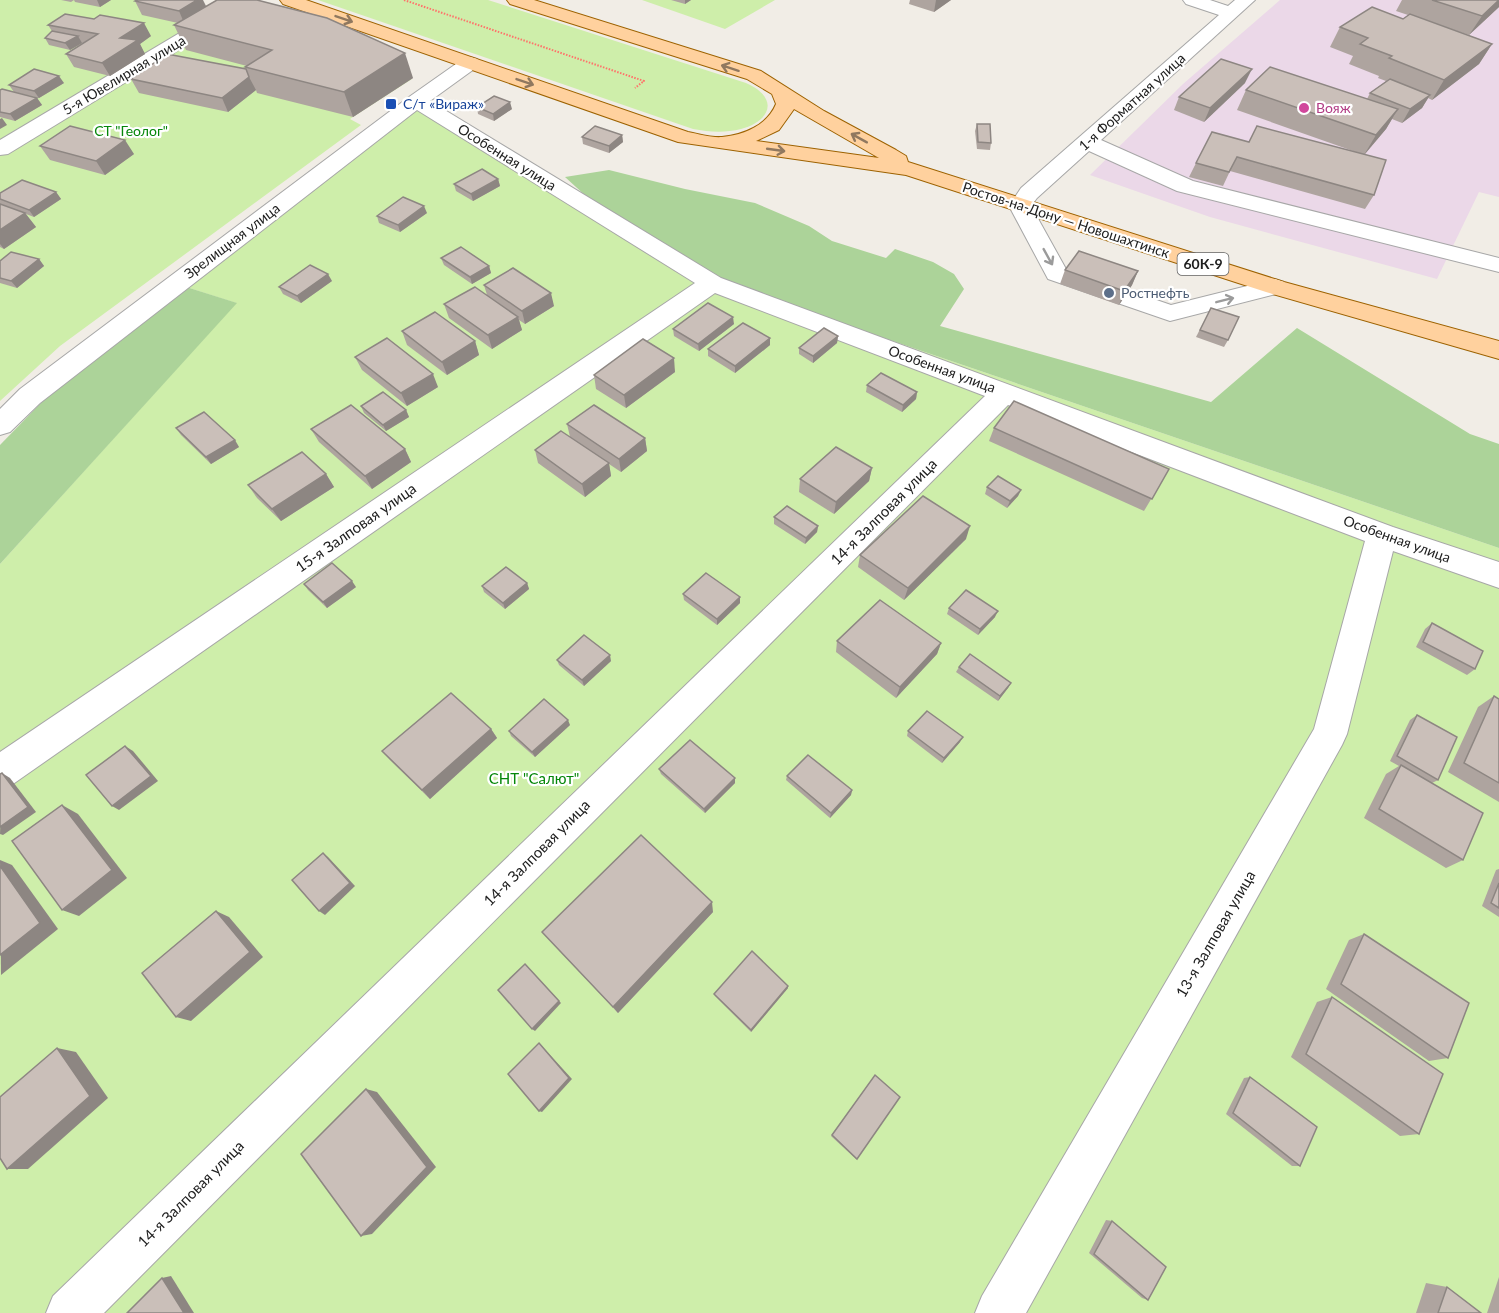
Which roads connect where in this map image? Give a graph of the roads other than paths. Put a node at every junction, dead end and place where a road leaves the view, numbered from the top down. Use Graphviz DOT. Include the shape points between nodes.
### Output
graph roads {
  1 [pos="248,0"];
  2 [pos="289,0"];
  3 [pos="516,0"];
  4 [pos="1192,0"];
  5 [pos="1239,6"];
  6 [pos="470,63"];
  7 [pos="782,93"];
  8 [pos="416,101"];
  9 [pos="718,142"];
  10 [pos="1088,142"];
  11 [pos="0,149"];
  12 [pos="909,169"];
  13 [pos="1020,206"];
  14 [pos="1499,265"];
  15 [pos="712,283"];
  16 [pos="1275,287"];
  17 [pos="1499,350"];
  18 [pos="0,389"];
  19 [pos="1005,392"];
  20 [pos="30,396"];
  21 [pos="0,425"];
  22 [pos="1382,535"];
  23 [pos="1499,575"];
  24 [pos="0,772"];
  25 [pos="70,1313"];
  26 [pos="999,1313"];
  1 -- 11 [label="street, 5-я Ювелирная улица"];
  2 -- 6 [label="main road, one-way"];
  7 -- 3 [label="main road, one-way" via="754,75"];
  4 -- 5 [label="street"];
  5 -- 10 [label="street, 1-я Форматная улица"];
  6 -- 8 [label="street, Зрелищная улица"];
  6 -- 9 [label="main road, one-way" via="685,138"];
  7 -- 9 [label="main road" via="786,104 783,115 769,129"];
  12 -- 7 [label="main road, one-way"];
  8 -- 15 [label="street, Особенная улица"];
  8 -- 20 [label="street, Зрелищная улица"];
  9 -- 12 [label="main road, one-way"];
  10 -- 13 [label="street, 1-я Форматная улица" via="1029,193"];
  10 -- 14 [label="street" via="1185,186"];
  12 -- 13 [label="main road, Ростов-на-Дону — Новошахтинск / 60К-9"];
  13 -- 16 [label="main road, Ростов-на-Дону — Новошахтинск / 60К-9"];
  13 -- 16 [label="street, one-way" via="1057,274 1170,313"];
  15 -- 19 [label="street, Особенная улица"];
  15 -- 24 [label="street, 15-я Залповая улица"];
  16 -- 17 [label="main road, Ростов-на-Дону — Новошахтинск / 60К-9"];
  18 -- 20 [label="street"];
  19 -- 22 [label="street, Особенная улица"];
  19 -- 25 [label="street, 14-я Залповая улица"];
  20 -- 21 [label="street, Зрелищная улица"];
  22 -- 23 [label="street, Особенная улица"];
  22 -- 26 [label="street, 13-я Залповая улица" via="1330,734"];
}
